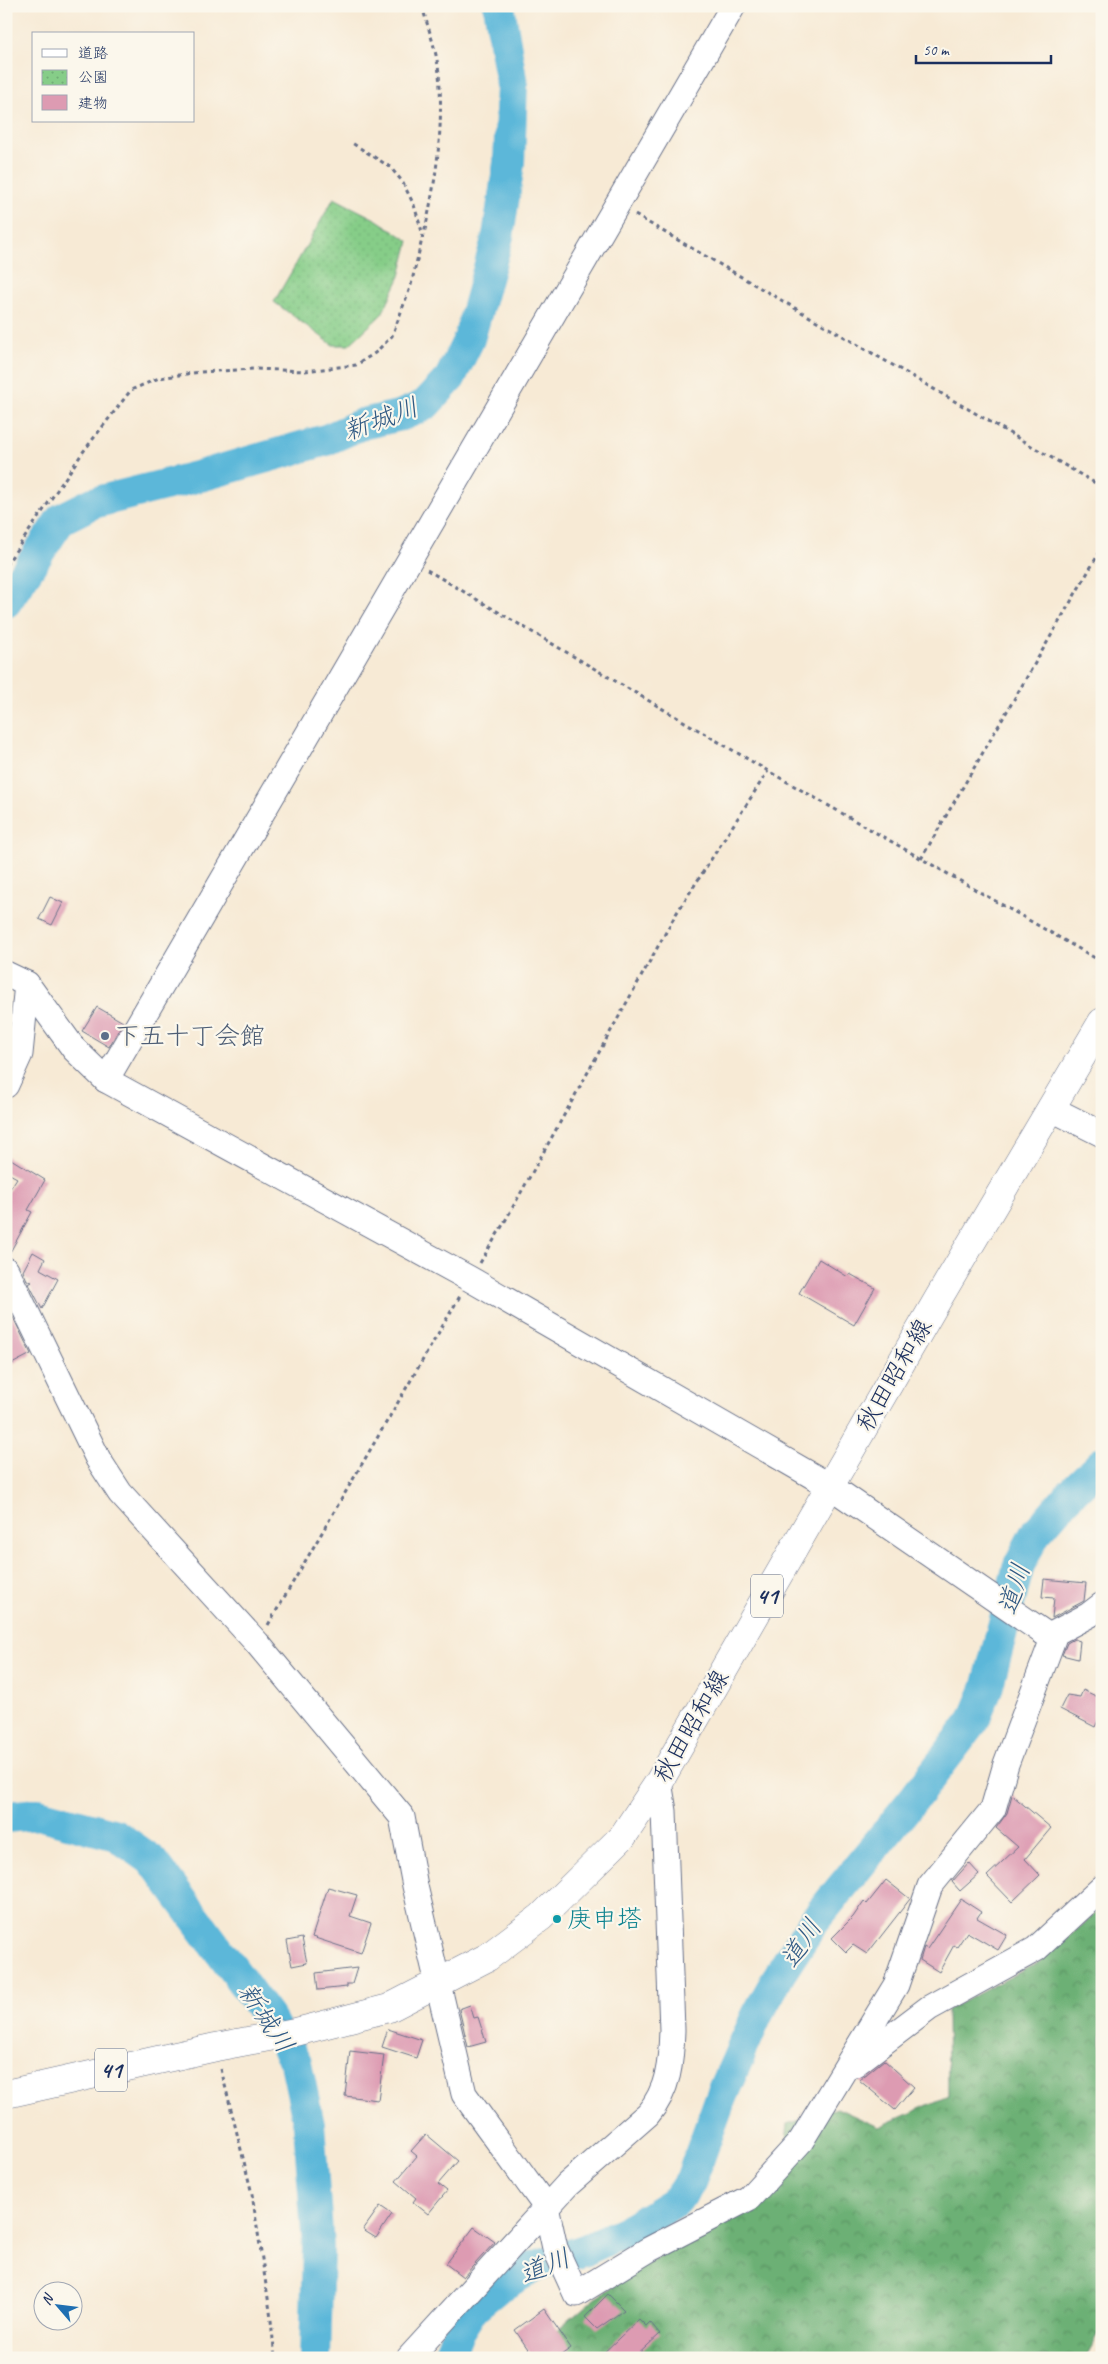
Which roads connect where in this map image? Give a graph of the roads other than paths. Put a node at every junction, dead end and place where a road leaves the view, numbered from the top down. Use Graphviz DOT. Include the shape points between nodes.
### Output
graph roads {
  1 [pos="734,6"];
  2 [pos="17,979"];
  3 [pos="1102,1022"];
  4 [pos="106,1080"];
  5 [pos="6,1085"];
  6 [pos="1052,1109"];
  7 [pos="1102,1134"];
  8 [pos="6,1270"];
  9 [pos="830,1486"];
  10 [pos="1102,1605"];
  11 [pos="1049,1636"];
  12 [pos="658,1782"];
  13 [pos="1102,1888"];
  14 [pos="439,1982"];
  15 [pos="845,2071"];
  16 [pos="6,2094"];
  17 [pos="546,2207"];
  18 [pos="410,2358"];
  1 -- 4 [label="street"];
  2 -- 4 [label="street" via="74,1049"];
  2 -- 5 [label="street" via="20,1054"];
  3 -- 6 [label="main road, 秋田昭和線 / 41"];
  4 -- 9 [label="street" via="470,1279"];
  6 -- 7 [label="street"];
  6 -- 9 [label="main road, 秋田昭和線 / 41" via="956,1267"];
  8 -- 14 [label="street" via="98,1459 120,1493 257,1643 402,1817"];
  9 -- 11 [label="street"];
  9 -- 12 [label="main road, 秋田昭和線 / 41"];
  10 -- 11 [label="street"];
  11 -- 15 [label="street" via="1053,1639 1006,1764 993,1809 930,1886 896,1985"];
  12 -- 14 [label="main road, 秋田昭和線 / 41" via="623,1836 541,1917 488,1957"];
  12 -- 17 [label="street" via="664,1811 672,2030 672,2061 666,2088 648,2114"];
  13 -- 15 [label="street" via="1036,1949 928,2008"];
  14 -- 16 [label="main road, 秋田昭和線 / 41" via="389,2008 300,2031"];
  14 -- 17 [label="street" via="464,2094"];
  15 -- 17 [label="street" via="801,2141 749,2198 648,2250 576,2294 555,2248"];
  17 -- 18 [label="street"];
}
